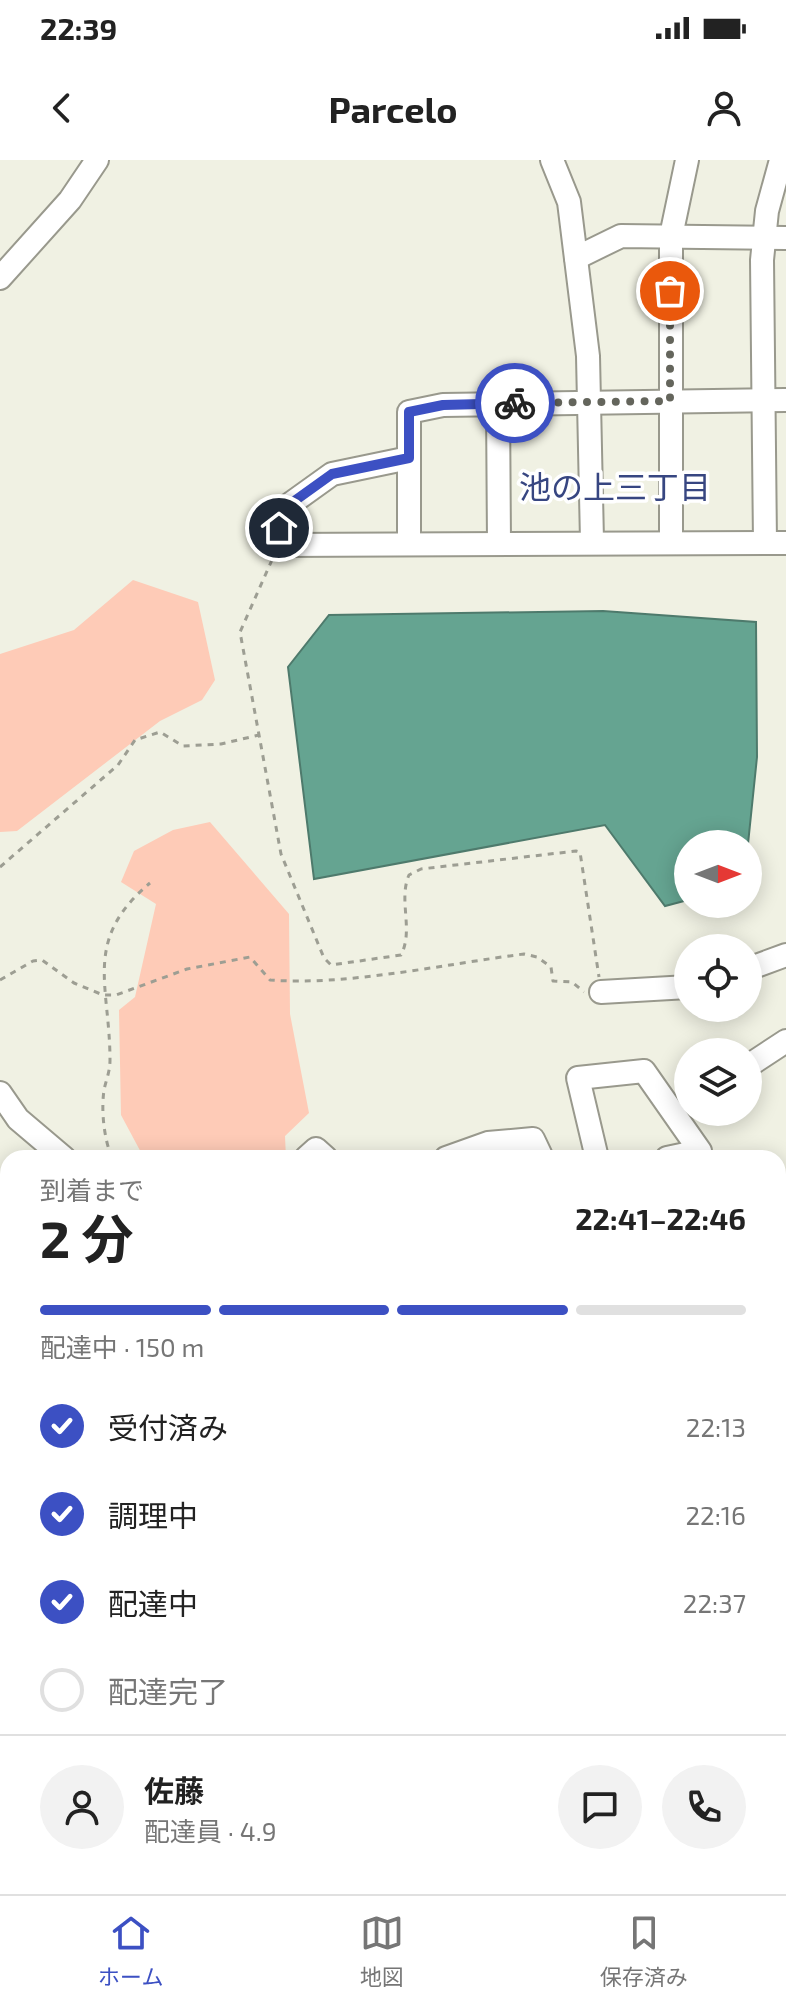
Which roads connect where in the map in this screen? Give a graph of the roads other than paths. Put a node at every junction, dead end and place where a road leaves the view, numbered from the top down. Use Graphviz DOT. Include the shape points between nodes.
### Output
graph roads {
  1 [pos="97,160"];
  2 [pos="687,160"];
  3 [pos="781,160"];
  4 [pos="559,162"];
  5 [pos="671,236"];
  6 [pos="763,237"];
  7 [pos="786,238"];
  8 [pos="576,258"];
  9 [pos="0,278"];
  10 [pos="786,400"];
  11 [pos="589,401"];
  12 [pos="670,401"];
  13 [pos="763,401"];
  14 [pos="498,404"];
  15 [pos="409,458"];
  16 [pos="592,541"];
  17 [pos="409,542"];
  18 [pos="671,542"];
  19 [pos="499,543"];
  20 [pos="776,543"];
  21 [pos="786,955"];
  22 [pos="762,964"];
  23 [pos="674,988"];
  24 [pos="601,992"];
  25 [pos="786,1041"];
  26 [pos="762,1057"];
  27 [pos="0,1093"];
  28 [pos="674,1102"];
  29 [pos="689,1126"];
  30 [pos="55,1150"];
  31 [pos="468,1150"];
  32 [pos="538,1150"];
  33 [pos="595,1150"];
  34 [pos="700,1150"];
  1 -- 9 [label="street" via="70,200"];
  2 -- 5 [label="street"];
  3 -- 6 [label="street"];
  4 -- 8 [label="street"];
  5 -- 6 [label="street"];
  5 -- 8 [label="street" via="621,236"];
  5 -- 12 [label="street"];
  6 -- 7 [label="street"];
  6 -- 13 [label="street"];
  8 -- 11 [label="street"];
  10 -- 13 [label="street"];
  11 -- 12 [label="street"];
  11 -- 14 [label="street"];
  11 -- 16 [label="street"];
  12 -- 13 [label="street"];
  12 -- 18 [label="street"];
  13 -- 20 [label="street"];
  14 -- 15 [label="street" via="409,412"];
  14 -- 19 [label="street"];
  15 -- 17 [label="street"];
  15 -- 17 [label="street" via="332,474 279,512 279,545"];
  16 -- 18 [label="street"];
  16 -- 19 [label="street"];
  17 -- 19 [label="street"];
  18 -- 20 [label="street"];
  21 -- 22 [label="street"];
  23 -- 24 [label="street"];
  25 -- 26 [label="street"];
  27 -- 30 [label="street" via="18,1119"];
  28 -- 33 [label="street" via="644,1071 578,1078"];
  29 -- 34 [label="street"];
  31 -- 32 [label="street" via="533,1139"];
}
